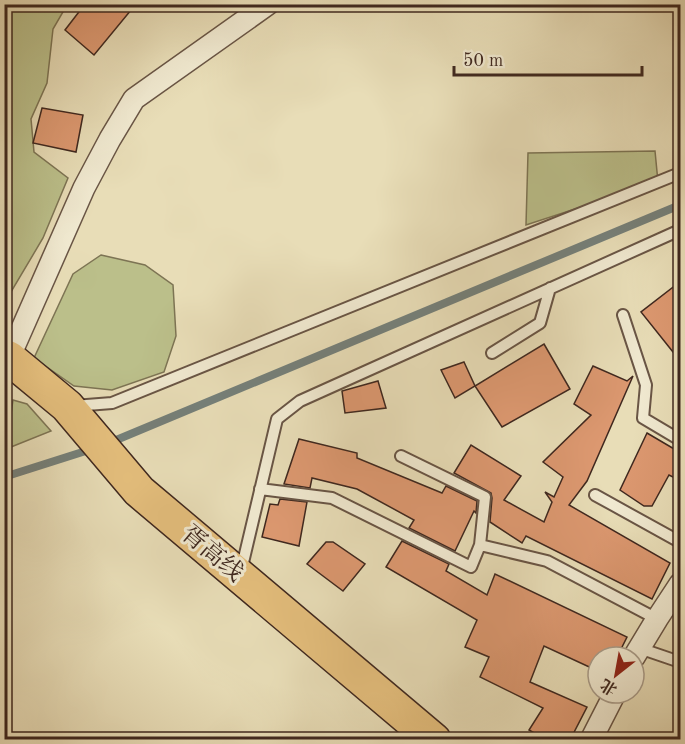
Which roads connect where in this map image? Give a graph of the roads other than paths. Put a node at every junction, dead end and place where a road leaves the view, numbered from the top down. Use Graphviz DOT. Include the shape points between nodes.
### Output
graph roads {
  1 [pos="268,4"];
  2 [pos="681,173"];
  3 [pos="681,230"];
  4 [pos="550,288"];
  5 [pos="623,315"];
  6 [pos="492,353"];
  7 [pos="6,366"];
  8 [pos="67,406"];
  9 [pos="681,441"];
  10 [pos="401,456"];
  11 [pos="260,489"];
  12 [pos="595,495"];
  13 [pos="681,542"];
  14 [pos="480,544"];
  15 [pos="239,576"];
  16 [pos="681,584"];
  17 [pos="657,619"];
  18 [pos="641,645"];
  19 [pos="646,655"];
  20 [pos="681,662"];
  21 [pos="609,705"];
  22 [pos="434,740"];
  23 [pos="591,740"];
  1 -- 7 [label="street" via="134,99 84,188"];
  2 -- 8 [label="lane" via="112,404"];
  3 -- 4 [label="lane"];
  4 -- 6 [label="lane" via="540,323"];
  4 -- 11 [label="lane" via="300,401 277,419"];
  5 -- 9 [label="lane" via="646,385 643,418"];
  7 -- 8 [label="main road, 胥高线"];
  8 -- 15 [label="main road, 胥高线" via="139,491"];
  10 -- 14 [label="lane" via="485,497"];
  11 -- 14 [label="lane" via="332,498 471,567"];
  11 -- 15 [label="lane"];
  12 -- 13 [label="lane"];
  14 -- 17 [label="lane" via="547,561"];
  15 -- 22 [label="main road, 胥高线"];
  16 -- 17 [label="street"];
  17 -- 18 [label="street"];
  19 -- 20 [label="lane"];
  21 -- 23 [label="street"];
}
